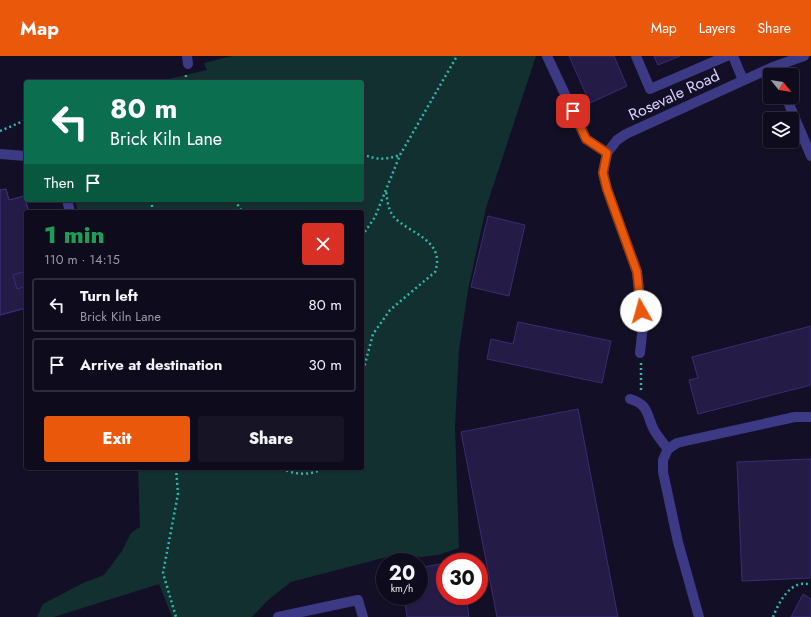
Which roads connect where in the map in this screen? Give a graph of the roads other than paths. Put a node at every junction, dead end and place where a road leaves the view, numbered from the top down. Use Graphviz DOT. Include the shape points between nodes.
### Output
graph roads {
  1 [pos="547,56"];
  2 [pos="636,56"];
  3 [pos="727,56"];
  4 [pos="733,56"];
  5 [pos="804,56"];
  6 [pos="781,68"];
  7 [pos="763,74"];
  8 [pos="744,80"];
  9 [pos="789,104"];
  10 [pos="607,153"];
  11 [pos="0,154"];
  12 [pos="24,156"];
  13 [pos="811,156"];
  14 [pos="640,353"];
  15 [pos="630,399"];
  16 [pos="811,417"];
  17 [pos="668,449"];
  18 [pos="278,617"];
  19 [pos="363,617"];
  20 [pos="699,617"];
  1 -- 10 [label="street" via="586,139"];
  2 -- 3 [label="street" via="650,89"];
  4 -- 8 [label="street"];
  5 -- 6 [label="street, Rosevale Road"];
  7 -- 8 [label="street, Rosevale Road"];
  8 -- 10 [label="street, Rosevale Road" via="626,134"];
  9 -- 13 [label="street"];
  10 -- 14 [label="street" via="603,173 607,189 637,272 643,324"];
  11 -- 12 [label="street"];
  15 -- 17 [label="street" via="646,408 654,430"];
  16 -- 17 [label="street" via="795,417 690,440 677,443"];
  17 -- 20 [label="street" via="663,460 664,472 678,542"];
  18 -- 19 [label="street" via="358,600"];
}
